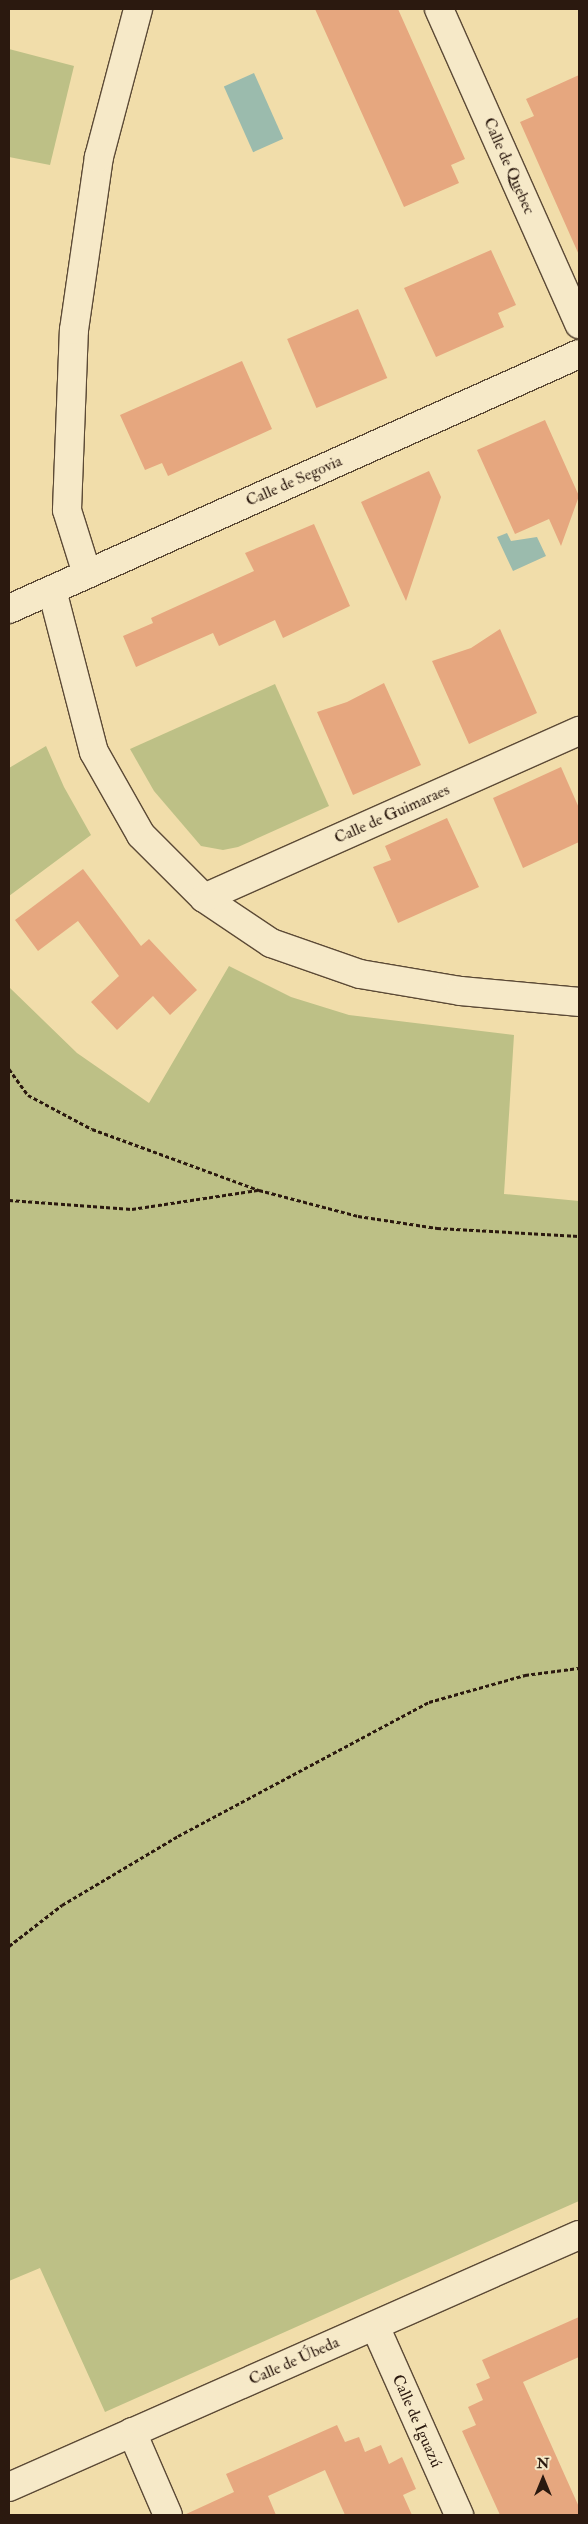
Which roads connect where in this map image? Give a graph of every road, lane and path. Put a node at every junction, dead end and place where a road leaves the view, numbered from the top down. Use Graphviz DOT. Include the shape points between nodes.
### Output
graph roads {
  1 [pos="138,9"];
  2 [pos="439,9"];
  3 [pos="579,324"];
  4 [pos="579,354"];
  5 [pos="88,574"];
  6 [pos="52,590"];
  7 [pos="9,609"];
  8 [pos="579,731"];
  9 [pos="204,898"];
  10 [pos="579,1002"];
  11 [pos="9,1069"];
  12 [pos="259,1190"];
  13 [pos="9,1200"];
  14 [pos="579,1236"];
  15 [pos="579,1668"];
  16 [pos="9,1946"];
  17 [pos="579,2235"];
  18 [pos="375,2326"];
  19 [pos="132,2432"];
  20 [pos="9,2487"];
  21 [pos="168,2515"];
  22 [pos="459,2515"];
  1 -- 5 [label="street" via="99,157 74,330 67,510"];
  2 -- 3 [label="street, Calle de Quebec"];
  4 -- 5 [label="street, Calle de Segovia"];
  5 -- 6 [label="street, Calle de Segovia"];
  6 -- 7 [label="street, Calle de Segovia"];
  6 -- 9 [label="street" via="94,752 141,834"];
  8 -- 9 [label="street, Calle de Guimaraes"];
  9 -- 10 [label="street" via="271,943 360,974 461,991"];
  11 -- 12 [label="path" via="28,1095 92,1129"];
  12 -- 13 [label="path" via="132,1209"];
  12 -- 14 [label="path" via="358,1216 437,1228"];
  15 -- 16 [label="path" via="525,1675 429,1702 178,1836 62,1905"];
  17 -- 18 [label="street, Calle de Úbeda"];
  18 -- 19 [label="street, Calle de Úbeda"];
  18 -- 22 [label="street, Calle de Iguazú"];
  19 -- 20 [label="street, Calle de Úbeda"];
  19 -- 21 [label="street"];
}
